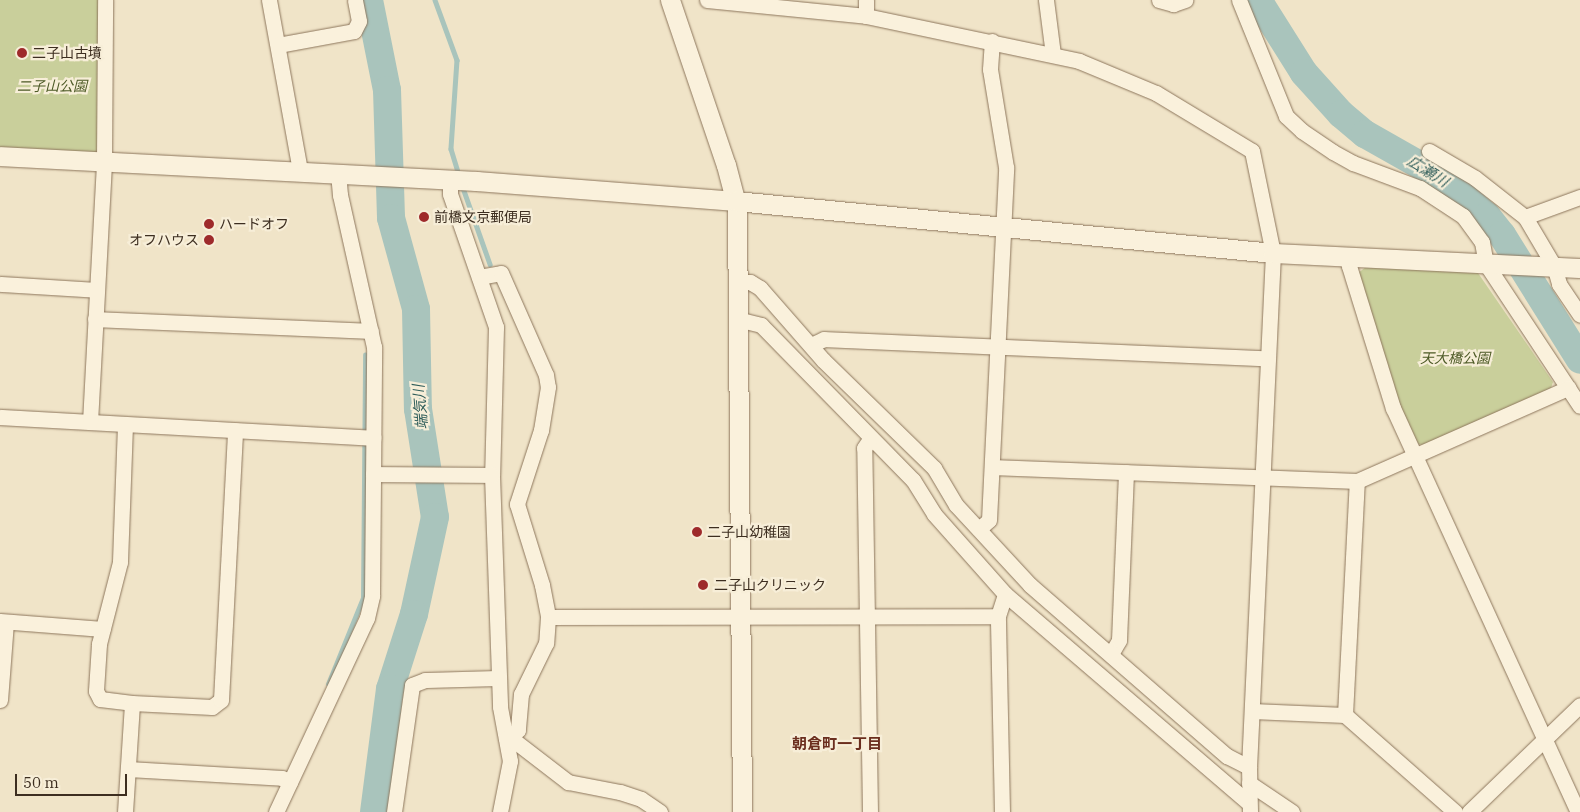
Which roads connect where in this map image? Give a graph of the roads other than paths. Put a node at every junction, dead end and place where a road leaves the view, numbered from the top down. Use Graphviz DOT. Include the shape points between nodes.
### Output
graph roads {
  1 [pos="105,0"];
  2 [pos="269,0"];
  3 [pos="355,0"];
  4 [pos="672,0"];
  5 [pos="707,0"];
  6 [pos="866,0"];
  7 [pos="1046,0"];
  8 [pos="1158,0"];
  9 [pos="1185,0"];
  10 [pos="1239,0"];
  11 [pos="866,16"];
  12 [pos="992,40"];
  13 [pos="278,45"];
  14 [pos="1053,55"];
  15 [pos="1429,151"];
  16 [pos="0,156"];
  17 [pos="104,161"];
  18 [pos="300,171"];
  19 [pos="338,174"];
  20 [pos="450,180"];
  21 [pos="1580,197"];
  22 [pos="736,201"];
  23 [pos="1525,217"];
  24 [pos="1004,226"];
  25 [pos="1273,253"];
  26 [pos="1350,257"];
  27 [pos="1493,264"];
  28 [pos="1548,266"];
  29 [pos="1580,268"];
  30 [pos="479,278"];
  31 [pos="738,282"];
  32 [pos="0,284"];
  33 [pos="97,290"];
  34 [pos="1580,315"];
  35 [pos="95,319"];
  36 [pos="737,319"];
  37 [pos="370,330"];
  38 [pos="811,345"];
  39 [pos="996,346"];
  40 [pos="1268,358"];
  41 [pos="1568,388"];
  42 [pos="1580,406"];
  43 [pos="0,417"];
  44 [pos="90,422"];
  45 [pos="125,425"];
  46 [pos="235,430"];
  47 [pos="373,438"];
  48 [pos="870,439"];
  49 [pos="1414,458"];
  50 [pos="992,467"];
  51 [pos="1126,472"];
  52 [pos="373,474"];
  53 [pos="492,476"];
  54 [pos="1262,477"];
  55 [pos="1358,481"];
  56 [pos="979,528"];
  57 [pos="1005,594"];
  58 [pos="740,616"];
  59 [pos="998,616"];
  60 [pos="548,617"];
  61 [pos="867,617"];
  62 [pos="3,622"];
  63 [pos="103,629"];
  64 [pos="1111,654"];
  65 [pos="499,678"];
  66 [pos="0,700"];
  67 [pos="132,703"];
  68 [pos="1580,705"];
  69 [pos="1252,711"];
  70 [pos="501,715"];
  71 [pos="520,715"];
  72 [pos="1345,715"];
  73 [pos="1544,736"];
  74 [pos="506,738"];
  75 [pos="1249,766"];
  76 [pos="128,769"];
  77 [pos="290,782"];
  78 [pos="1249,782"];
  79 [pos="1249,807"];
  80 [pos="125,812"];
  81 [pos="276,812"];
  82 [pos="394,812"];
  83 [pos="500,812"];
  84 [pos="660,812"];
  85 [pos="742,812"];
  86 [pos="870,812"];
  87 [pos="1002,812"];
  88 [pos="1292,812"];
  89 [pos="1455,812"];
  90 [pos="1469,812"];
  91 [pos="1578,812"];
  1 -- 17 [label="street"];
  2 -- 13 [label="street"];
  3 -- 13 [label="street" via="359,22 354,31"];
  4 -- 22 [label="street"];
  5 -- 11 [label="street"];
  6 -- 11 [label="street"];
  7 -- 14 [label="street"];
  8 -- 9 [label="street" via="1173,4"];
  10 -- 27 [label="street" via="1278,97 1292,122 1352,163 1420,188 1456,211 1470,224"];
  11 -- 12 [label="street"];
  12 -- 14 [label="street"];
  12 -- 24 [label="street" via="990,69 1006,154"];
  13 -- 18 [label="street"];
  14 -- 25 [label="street" via="1079,61 1134,82 1250,148 1255,156"];
  15 -- 23 [label="street" via="1474,178"];
  16 -- 17 [label="street"];
  17 -- 18 [label="street"];
  17 -- 33 [label="street"];
  18 -- 19 [label="street"];
  19 -- 20 [label="street"];
  19 -- 37 [label="street"];
  20 -- 22 [label="street"];
  20 -- 30 [label="street" via="450,194"];
  21 -- 23 [label="street"];
  22 -- 24 [label="street"];
  22 -- 31 [label="street"];
  23 -- 28 [label="street"];
  24 -- 25 [label="street"];
  24 -- 39 [label="street"];
  25 -- 26 [label="street"];
  25 -- 40 [label="street"];
  26 -- 27 [label="street"];
  26 -- 49 [label="street" via="1349,266 1393,408"];
  27 -- 28 [label="street"];
  27 -- 41 [label="street"];
  28 -- 29 [label="street"];
  28 -- 34 [label="street"];
  30 -- 53 [label="street" via="496,327"];
  30 -- 60 [label="street" via="500,273 548,380 541,430 517,504"];
  31 -- 36 [label="street"];
  31 -- 38 [label="street" via="750,282 760,288"];
  32 -- 33 [label="street"];
  33 -- 35 [label="street"];
  35 -- 37 [label="street"];
  35 -- 44 [label="street"];
  36 -- 48 [label="street" via="761,325"];
  36 -- 58 [label="street"];
  37 -- 47 [label="street" via="374,347"];
  38 -- 39 [label="street" via="824,339"];
  38 -- 56 [label="street" via="934,468 956,505"];
  39 -- 40 [label="street"];
  39 -- 50 [label="street"];
  40 -- 54 [label="street"];
  41 -- 42 [label="street"];
  41 -- 49 [label="street"];
  43 -- 44 [label="street"];
  44 -- 45 [label="street"];
  45 -- 46 [label="street"];
  45 -- 63 [label="street" via="120,562"];
  46 -- 47 [label="street"];
  46 -- 67 [label="street" via="219,704"];
  47 -- 52 [label="street"];
  48 -- 57 [label="street" via="913,480 934,514"];
  48 -- 61 [label="street" via="864,448"];
  49 -- 55 [label="street"];
  49 -- 73 [label="street"];
  50 -- 51 [label="street"];
  50 -- 56 [label="street" via="989,520"];
  51 -- 54 [label="street"];
  51 -- 64 [label="street" via="1119,640"];
  52 -- 53 [label="street"];
  52 -- 77 [label="street" via="370,608"];
  53 -- 65 [label="street"];
  54 -- 55 [label="street"];
  54 -- 69 [label="street"];
  55 -- 72 [label="street"];
  56 -- 64 [label="street" via="1030,585"];
  57 -- 59 [label="street"];
  57 -- 79 [label="street"];
  58 -- 60 [label="street"];
  58 -- 61 [label="street"];
  58 -- 85 [label="street"];
  59 -- 61 [label="street"];
  59 -- 87 [label="street"];
  60 -- 71 [label="street" via="546,642 521,694"];
  61 -- 86 [label="street"];
  62 -- 63 [label="street"];
  62 -- 66 [label="street"];
  63 -- 67 [label="street" via="99,644 97,696"];
  64 -- 75 [label="street" via="1227,756"];
  65 -- 70 [label="street"];
  65 -- 82 [label="street" via="425,680 412,685"];
  67 -- 76 [label="street"];
  68 -- 73 [label="street"];
  69 -- 72 [label="street"];
  69 -- 75 [label="street"];
  70 -- 71 [label="street" via="511,720"];
  70 -- 74 [label="street"];
  71 -- 74 [label="street" via="516,732"];
  72 -- 89 [label="street"];
  73 -- 90 [label="street"];
  73 -- 91 [label="street"];
  74 -- 83 [label="street" via="510,766"];
  74 -- 84 [label="street" via="516,742 568,782 620,792 641,799"];
  75 -- 78 [label="street"];
  76 -- 77 [label="street" via="282,778"];
  76 -- 80 [label="street"];
  77 -- 81 [label="street"];
  78 -- 79 [label="street"];
  78 -- 88 [label="street"];
}
